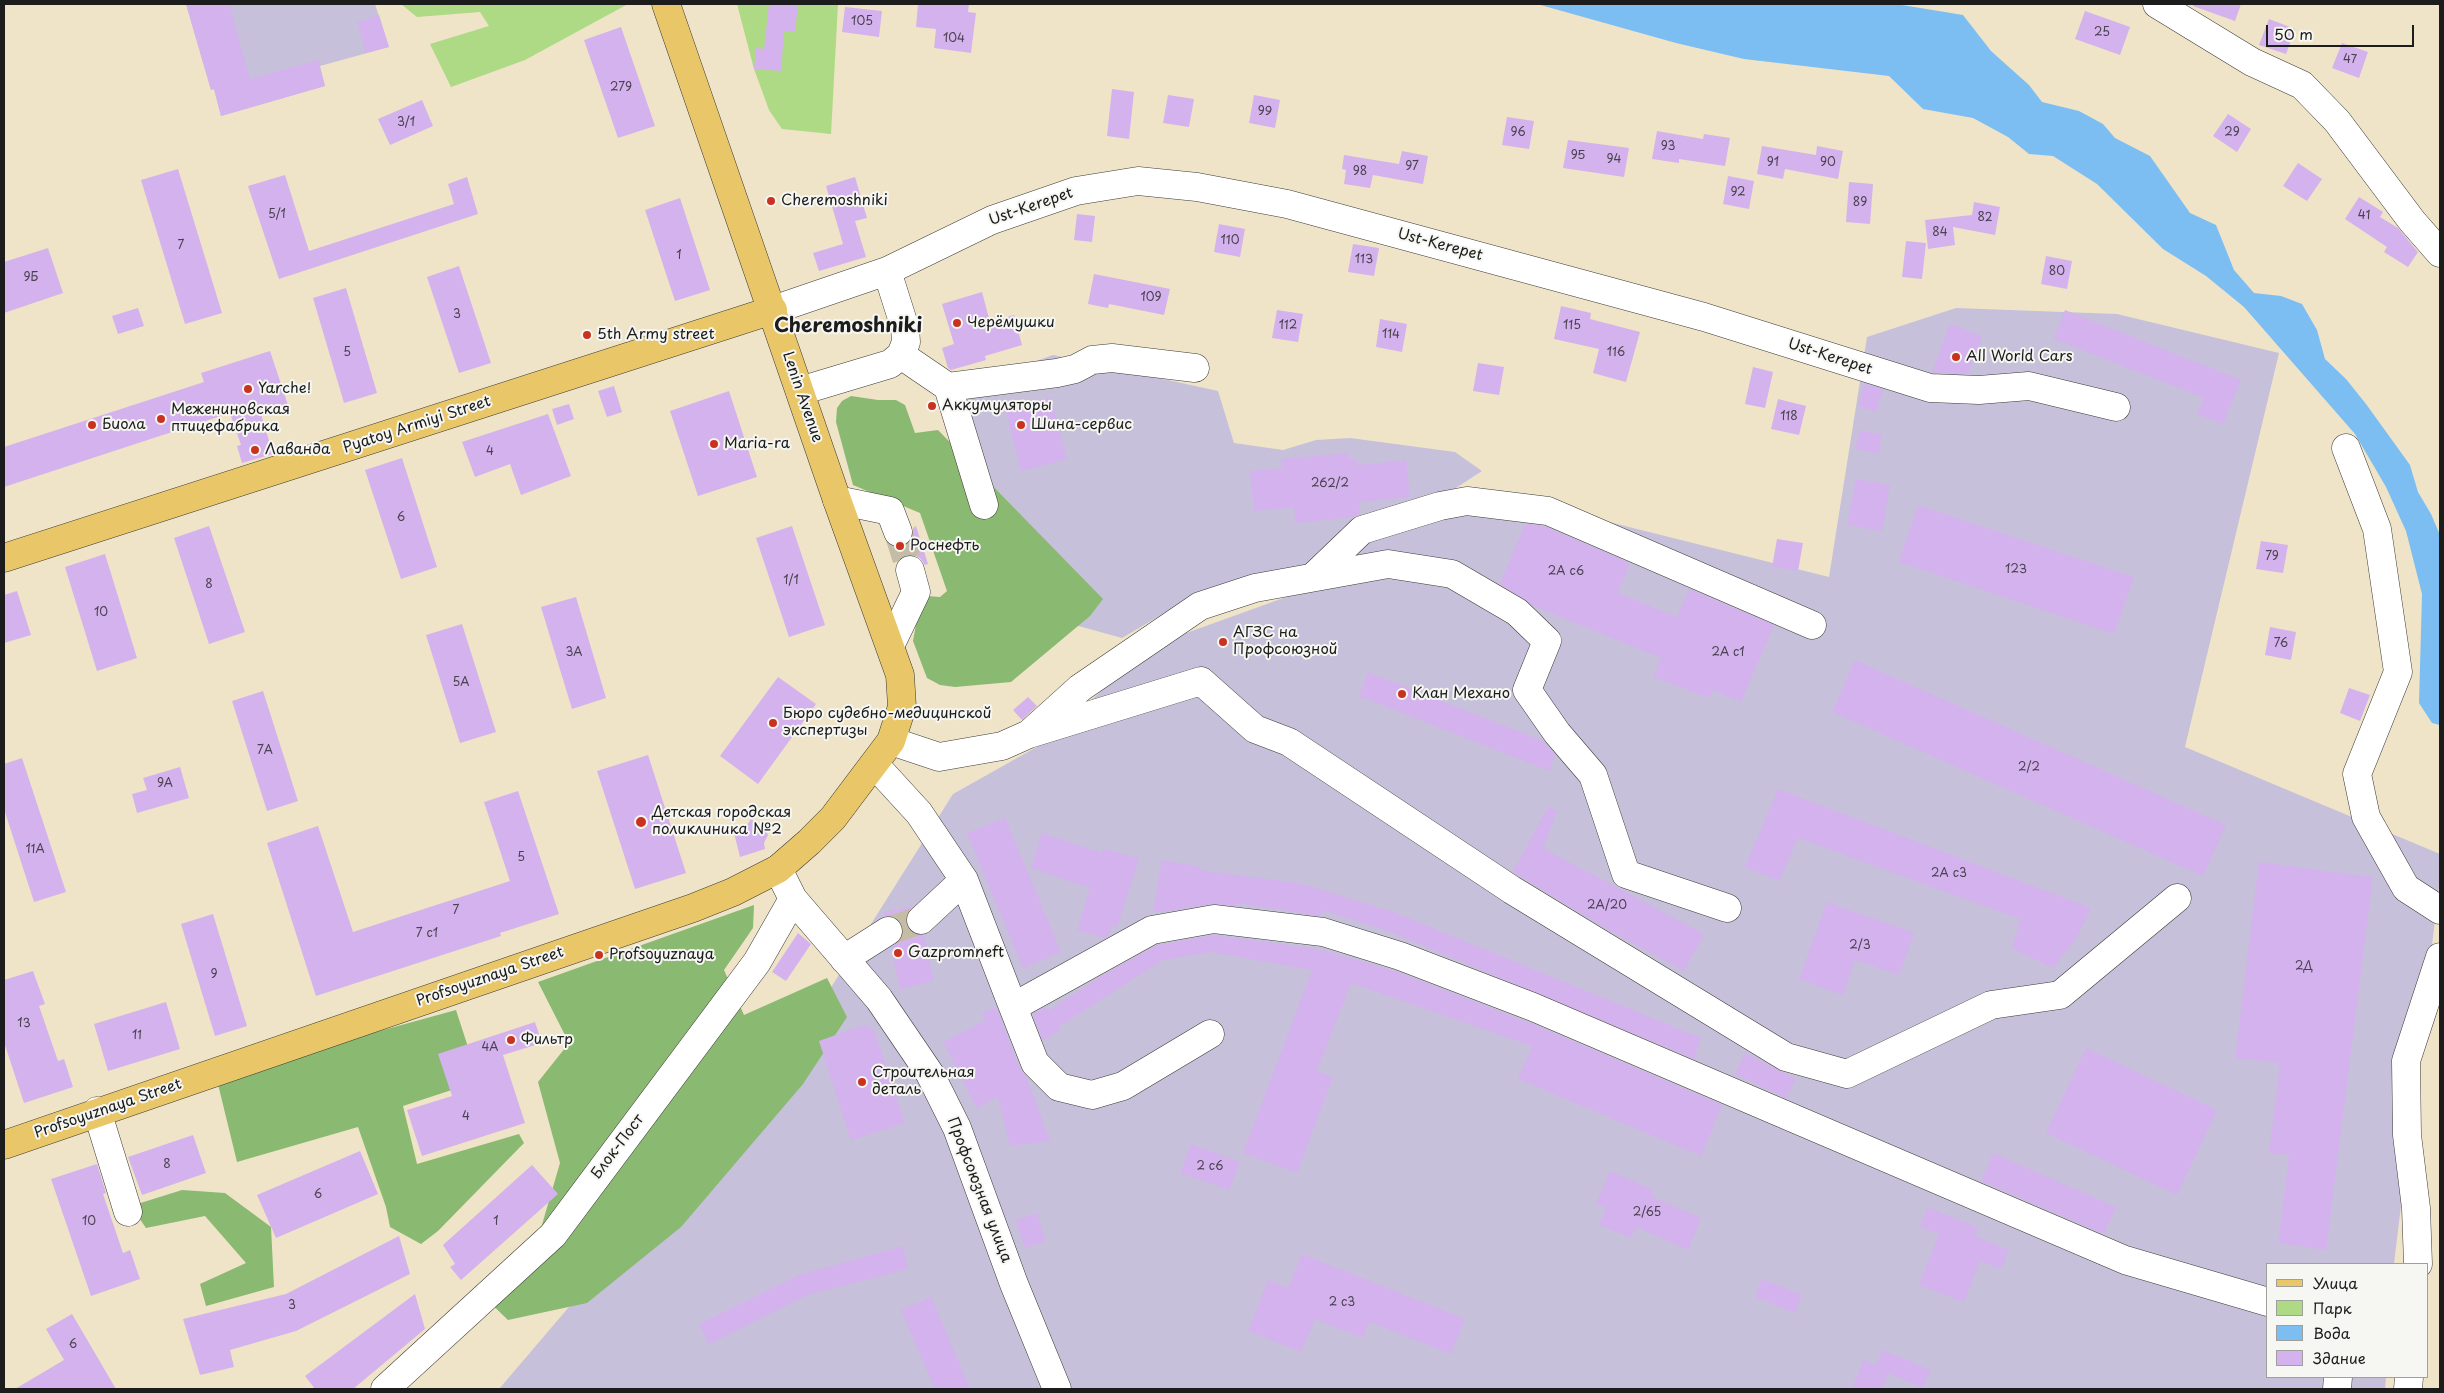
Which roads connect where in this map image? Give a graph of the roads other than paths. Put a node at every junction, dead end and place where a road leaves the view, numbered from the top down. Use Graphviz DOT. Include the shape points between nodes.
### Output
graph roads {
  1 [pos="666,4"];
  2 [pos="2156,4"];
  3 [pos="2440,253"];
  4 [pos="887,271"];
  5 [pos="773,310"];
  6 [pos="901,355"];
  7 [pos="1195,368"];
  8 [pos="948,387"];
  9 [pos="800,391"];
  10 [pos="2116,407"];
  11 [pos="2346,448"];
  12 [pos="837,500"];
  13 [pos="984,505"];
  14 [pos="898,532"];
  15 [pos="4,558"];
  16 [pos="910,570"];
  17 [pos="1314,576"];
  18 [pos="1812,625"];
  19 [pos="890,646"];
  20 [pos="902,707"];
  21 [pos="1030,734"];
  22 [pos="892,741"];
  23 [pos="874,765"];
  24 [pos="778,869"];
  25 [pos="964,880"];
  26 [pos="2177,898"];
  27 [pos="793,899"];
  28 [pos="1727,908"];
  29 [pos="2440,910"];
  30 [pos="921,920"];
  31 [pos="888,931"];
  32 [pos="2440,957"];
  33 [pos="844,959"];
  34 [pos="1013,1007"];
  35 [pos="1210,1034"];
  36 [pos="97,1111"];
  37 [pos="4,1145"];
  38 [pos="128,1212"];
  39 [pos="2418,1263"];
  40 [pos="2266,1301"];
  41 [pos="385,1389"];
  42 [pos="1057,1389"];
  1 -- 5 [label="main road, Lenin Avenue"];
  2 -- 3 [label="street" via="2252,62 2302,85 2337,121"];
  4 -- 5 [label="street, Ust-Kerepet"];
  4 -- 6 [label="street" via="905,328 906,342"];
  4 -- 10 [label="street, Ust-Kerepet" via="992,220 1076,191 1138,181 1197,187 1288,204 1695,314 1930,388 1979,390 2029,386"];
  5 -- 9 [label="main road, Lenin Avenue"];
  5 -- 15 [label="main road, Pyatoy Armiyi Street"];
  6 -- 8 [label="street"];
  6 -- 9 [label="street" via="890,364"];
  7 -- 8 [label="street" via="1112,358 1092,360 1075,369 1057,373"];
  8 -- 13 [label="street"];
  9 -- 12 [label="main road, Lenin Avenue"];
  11 -- 29 [label="street" via="2377,528 2398,672 2357,774 2362,800 2366,817 2406,888"];
  12 -- 14 [label="street" via="890,511"];
  12 -- 19 [label="main road, Lenin Avenue"];
  16 -- 19 [label="street" via="916,592"];
  17 -- 18 [label="street" via="1362,530 1467,501 1548,511"];
  17 -- 21 [label="street" via="1255,588 1200,606 1080,688"];
  17 -- 28 [label="street" via="1388,564 1452,574 1517,612 1548,641 1527,690 1557,733 1593,775 1626,874"];
  19 -- 20 [label="main road, Lenin Avenue" via="900,675"];
  20 -- 22 [label="main road, Profsoyuznaya Street"];
  21 -- 22 [label="street" via="1002,746 939,757"];
  21 -- 26 [label="street" via="1201,681 1255,729 1290,742 1512,890 1786,1057 1847,1074 1991,1005 2060,995"];
  22 -- 23 [label="main road, Profsoyuznaya Street"];
  23 -- 24 [label="main road, Profsoyuznaya Street" via="832,818"];
  23 -- 25 [label="street" via="919,813"];
  24 -- 27 [label="street"];
  24 -- 36 [label="main road, Profsoyuznaya Street" via="693,908"];
  25 -- 30 [label="street"];
  25 -- 34 [label="street"];
  27 -- 33 [label="street, Профсоюзная улица"];
  27 -- 41 [label="street, Блок-Пост" via="757,962 553,1235"];
  31 -- 33 [label="street"];
  32 -- 39 [label="street" via="2406,1061 2407,1136 2416,1208"];
  33 -- 42 [label="street, Профсоюзная улица" via="879,999 925,1066 953,1120"];
  34 -- 35 [label="street" via="1035,1063 1059,1087 1092,1095 1123,1086"];
  34 -- 40 [label="street" via="1152,930 1214,919 1323,932 1400,956 1533,1007 2126,1260"];
  36 -- 37 [label="main road, Profsoyuznaya Street"];
  36 -- 38 [label="street"];
}
